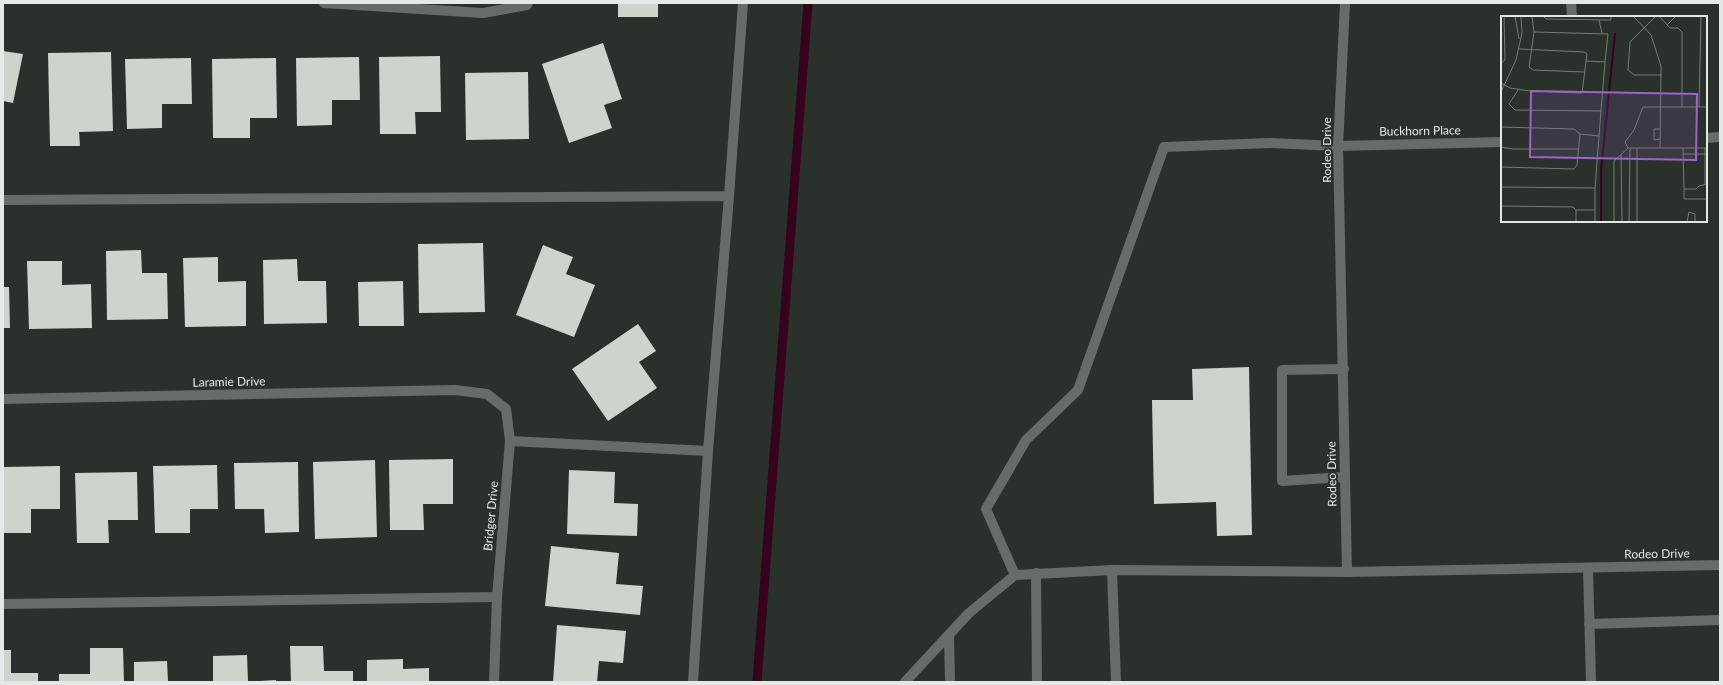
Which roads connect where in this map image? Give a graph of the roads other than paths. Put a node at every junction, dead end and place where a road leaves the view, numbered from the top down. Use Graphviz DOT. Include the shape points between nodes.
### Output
graph roads {
  1 [pos="324,3"];
  2 [pos="528,3"];
  3 [pos="743,3"];
  4 [pos="1345,3"];
  5 [pos="1571,3"];
  6 [pos="1572,16"];
  7 [pos="1707,138"];
  8 [pos="1720,138"];
  9 [pos="1501,142"];
  10 [pos="1338,146"];
  11 [pos="729,196"];
  12 [pos="3,200"];
  13 [pos="1344,368"];
  14 [pos="455,390"];
  15 [pos="3,399"];
  16 [pos="510,441"];
  17 [pos="708,451"];
  18 [pos="1344,477"];
  19 [pos="1720,565"];
  20 [pos="1588,568"];
  21 [pos="1112,570"];
  22 [pos="1347,572"];
  23 [pos="1036,573"];
  24 [pos="1015,575"];
  25 [pos="497,597"];
  26 [pos="3,604"];
  27 [pos="1720,620"];
  28 [pos="1589,624"];
  29 [pos="949,635"];
  30 [pos="494,682"];
  31 [pos="693,682"];
  32 [pos="904,682"];
  33 [pos="950,682"];
  34 [pos="1037,682"];
  35 [pos="1116,682"];
  36 [pos="1591,682"];
  1 -- 2 [label="street" via="483,13"];
  3 -- 11 [label="street"];
  4 -- 10 [label="street, Rodeo Drive"];
  5 -- 6 [label="street"];
  7 -- 8 [label="street"];
  9 -- 10 [label="street, Buckhorn Place"];
  10 -- 13 [label="street, Rodeo Drive"];
  10 -- 24 [label="street, Buckhorn Place" via="1270,143 1164,147 1078,390 1026,440 986,509"];
  11 -- 12 [label="street"];
  11 -- 17 [label="street"];
  13 -- 18 [label="street, Rodeo Drive"];
  13 -- 18 [label="street" via="1282,370 1282,481"];
  14 -- 15 [label="street, Laramie Drive"];
  14 -- 16 [label="street, Bridger Drive" via="487,394 506,409"];
  16 -- 17 [label="street"];
  16 -- 25 [label="street, Bridger Drive"];
  17 -- 31 [label="street"];
  18 -- 22 [label="street, Rodeo Drive"];
  19 -- 20 [label="street, Rodeo Drive"];
  20 -- 22 [label="street, Rodeo Drive"];
  20 -- 28 [label="street"];
  21 -- 22 [label="street"];
  21 -- 23 [label="street"];
  21 -- 35 [label="street"];
  23 -- 24 [label="street"];
  23 -- 34 [label="street"];
  24 -- 29 [label="street" via="969,614"];
  25 -- 26 [label="street"];
  25 -- 30 [label="street, Bridger Drive"];
  27 -- 28 [label="street"];
  28 -- 36 [label="street"];
  29 -- 32 [label="street"];
  29 -- 33 [label="street"];
}
